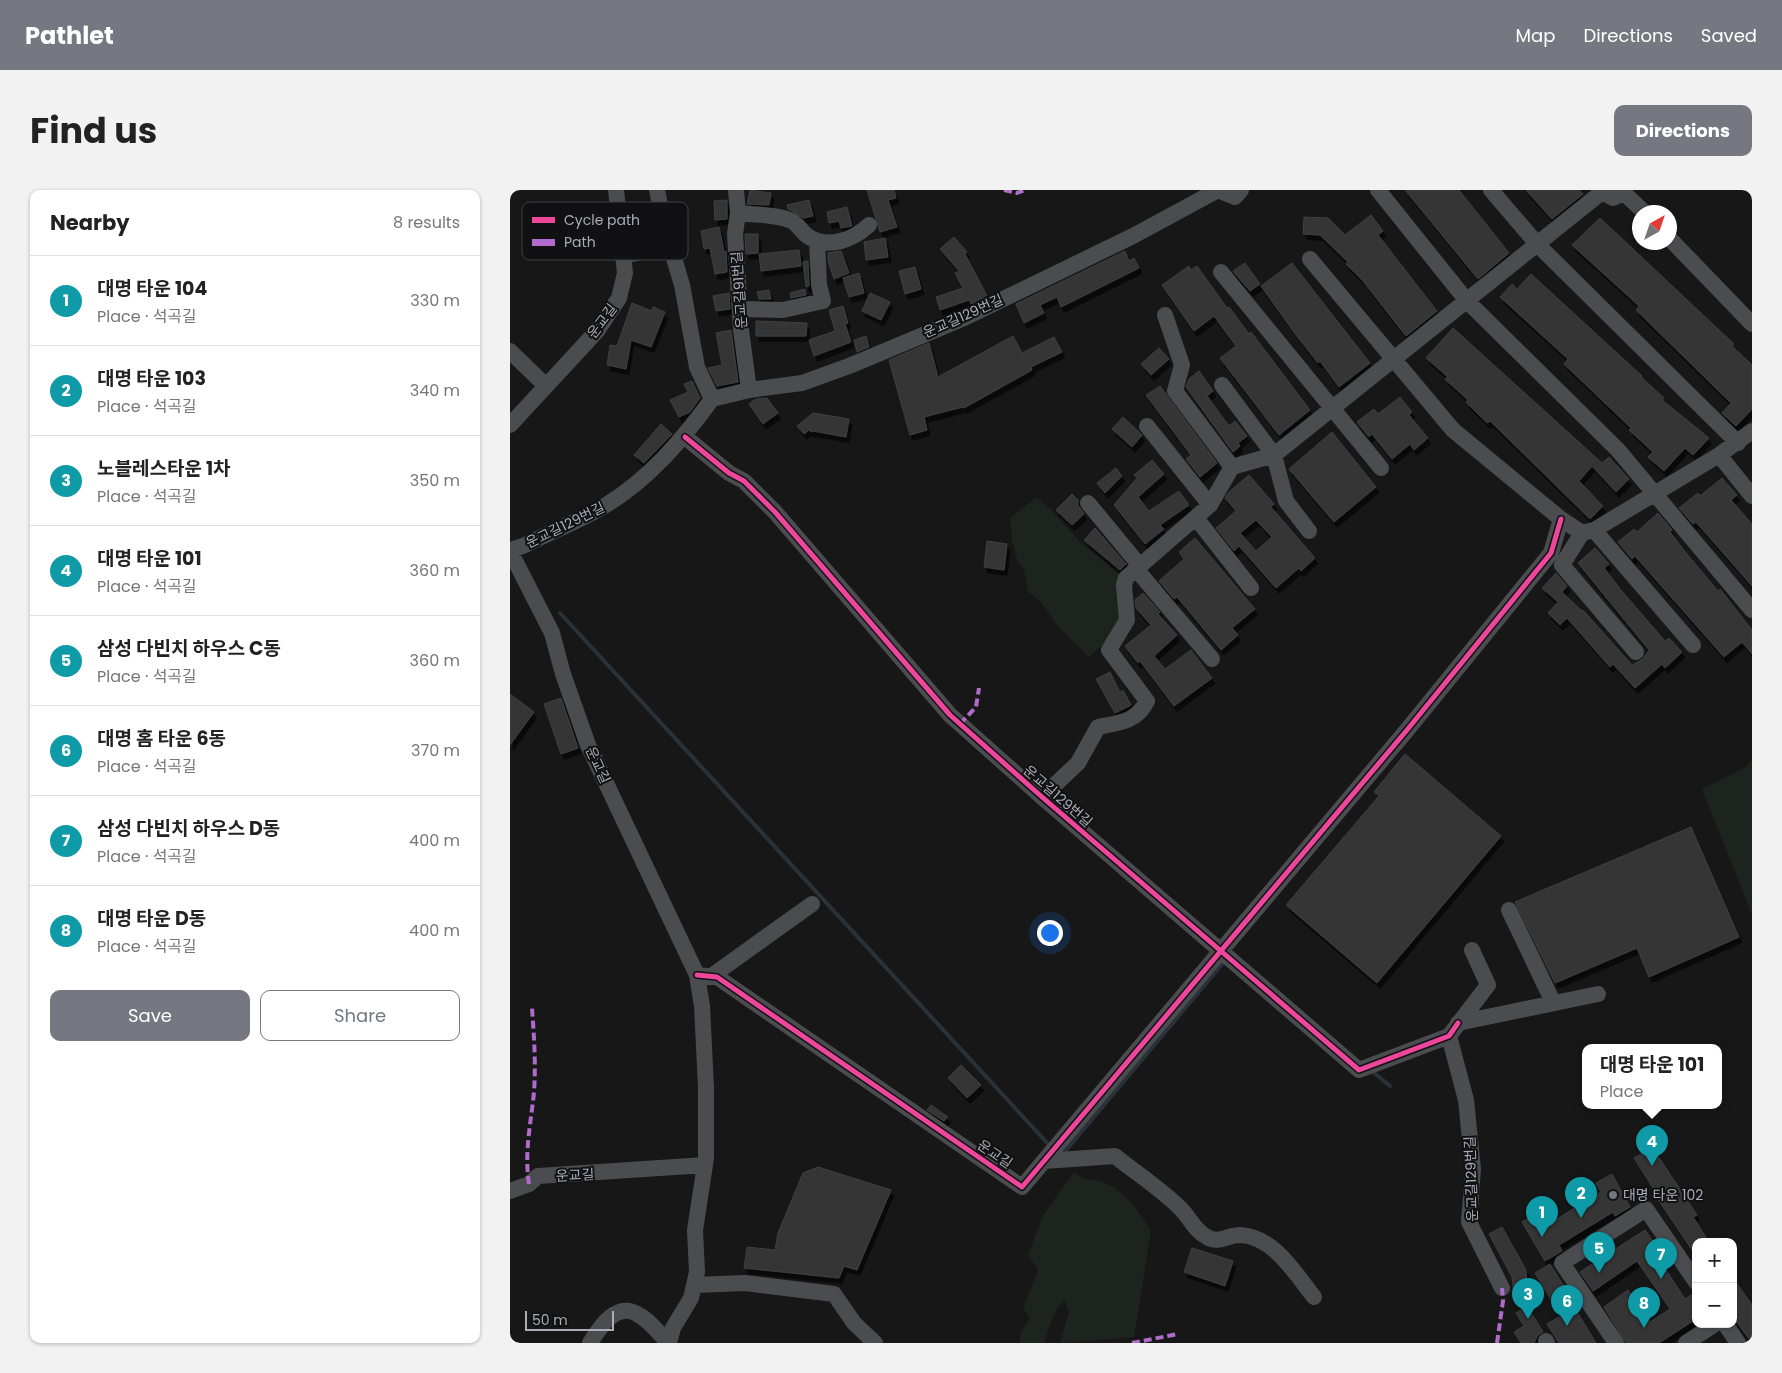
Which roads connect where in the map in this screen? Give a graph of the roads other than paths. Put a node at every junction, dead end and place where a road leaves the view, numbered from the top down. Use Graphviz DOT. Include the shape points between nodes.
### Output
graph roads {
  1 [pos="736,190"];
  2 [pos="1241,190"];
  3 [pos="1378,190"];
  4 [pos="1491,190"];
  5 [pos="1602,191"];
  6 [pos="1625,192"];
  7 [pos="1637,205"];
  8 [pos="738,214"];
  9 [pos="869,225"];
  10 [pos="817,241"];
  11 [pos="1538,244"];
  12 [pos="1677,246"];
  13 [pos="1310,259"];
  14 [pos="623,260"];
  15 [pos="675,260"];
  16 [pos="1221,272"];
  17 [pos="1467,301"];
  18 [pos="741,309"];
  19 [pos="1165,315"];
  20 [pos="1752,324"];
  21 [pos="510,351"];
  22 [pos="1393,360"];
  23 [pos="1222,385"];
  24 [pos="546,386"];
  25 [pos="749,390"];
  26 [pos="712,399"];
  27 [pos="1332,408"];
  28 [pos="510,424"];
  29 [pos="1147,426"];
  30 [pos="1752,431"];
  31 [pos="685,436"];
  32 [pos="1738,443"];
  33 [pos="1274,455"];
  34 [pos="1719,455"];
  35 [pos="1232,467"];
  36 [pos="1380,468"];
  37 [pos="1656,493"];
  38 [pos="1752,496"];
  39 [pos="1088,503"];
  40 [pos="1210,505"];
  41 [pos="1196,518"];
  42 [pos="1561,519"];
  43 [pos="1309,531"];
  44 [pos="1588,532"];
  45 [pos="510,550"];
  46 [pos="1138,568"];
  47 [pos="1251,588"];
  48 [pos="1752,610"];
  49 [pos="1693,646"];
  50 [pos="1636,652"];
  51 [pos="1212,659"];
  52 [pos="1042,798"];
  53 [pos="812,904"];
  54 [pos="1509,910"];
  55 [pos="1472,950"];
  56 [pos="1221,952"];
  57 [pos="705,975"];
  58 [pos="1598,994"];
  59 [pos="1553,1002"];
  60 [pos="1454,1029"];
  61 [pos="1044,1161"];
  62 [pos="705,1165"];
  63 [pos="510,1191"];
  64 [pos="1692,1276"];
  65 [pos="694,1286"];
  66 [pos="1502,1288"];
  67 [pos="1314,1297"];
  68 [pos="1709,1328"];
  69 [pos="1727,1328"];
  70 [pos="590,1343"];
  71 [pos="669,1343"];
  72 [pos="875,1343"];
  73 [pos="1616,1343"];
  74 [pos="1686,1343"];
  75 [pos="1738,1343"];
  1 -- 8 [label="street, 운교길91번길"];
  2 -- 25 [label="street, 운교길129번길" via="1235,197 1218,190 1133,236 981,309 849,366 802,383"];
  3 -- 17 [label="street"];
  4 -- 11 [label="street"];
  5 -- 6 [label="street" via="1613,198"];
  5 -- 11 [label="street"];
  6 -- 7 [label="street"];
  8 -- 10 [label="street" via="793,221"];
  8 -- 18 [label="street, 운교길91번길" via="735,234"];
  9 -- 10 [label="street" via="855,237 835,242"];
  10 -- 18 [label="street" via="823,301 783,310"];
  11 -- 17 [label="street"];
  11 -- 32 [label="street"];
  12 -- 20 [label="street"];
  13 -- 22 [label="street"];
  14 -- 24 [label="street, 운교길" via="625,273 619,298 597,331"];
  15 -- 26 [label="street" via="698,367"];
  16 -- 27 [label="street"];
  17 -- 22 [label="street"];
  17 -- 37 [label="street" via="1618,450"];
  18 -- 25 [label="street, 운교길91번길"];
  19 -- 35 [label="street" via="1182,365 1175,391"];
  21 -- 24 [label="street"];
  22 -- 27 [label="street"];
  22 -- 42 [label="street" via="1453,430"];
  23 -- 33 [label="street"];
  24 -- 28 [label="street, 운교길"];
  25 -- 26 [label="street, 운교길129번길"];
  26 -- 31 [label="street, 운교길129번길"];
  27 -- 33 [label="street"];
  27 -- 36 [label="street"];
  29 -- 40 [label="street"];
  30 -- 32 [label="street"];
  31 -- 45 [label="street, 운교길129번길" via="647,473 607,505"];
  31 -- 52 [label="street, 운교길129번길" via="729,473 744,481 775,512 950,715"];
  32 -- 34 [label="street"];
  33 -- 35 [label="street"];
  33 -- 43 [label="street" via="1286,501"];
  34 -- 37 [label="street"];
  34 -- 38 [label="street"];
  35 -- 40 [label="street"];
  37 -- 44 [label="street"];
  37 -- 48 [label="street"];
  39 -- 46 [label="street"];
  40 -- 41 [label="street"];
  41 -- 46 [label="street"];
  41 -- 47 [label="street"];
  42 -- 44 [label="street"];
  42 -- 56 [label="street, 운교길" via="1551,553"];
  44 -- 49 [label="street"];
  44 -- 50 [label="street" via="1562,565"];
  45 -- 57 [label="street, 운교길" via="552,633 588,745"];
  46 -- 51 [label="street"];
  46 -- 52 [label="street" via="1126,578 1127,620 1109,650 1147,701 1142,712 1129,720 1098,727 1078,763"];
  52 -- 56 [label="street, 운교길129번길"];
  53 -- 57 [label="street"];
  54 -- 59 [label="street"];
  55 -- 60 [label="street" via="1488,985"];
  56 -- 60 [label="street, 운교길129번길" via="1359,1070"];
  56 -- 61 [label="street, 운교길"];
  57 -- 61 [label="street, 운교길" via="1022,1187"];
  57 -- 62 [label="street, 운교길" via="702,1006"];
  58 -- 59 [label="street"];
  59 -- 60 [label="street"];
  60 -- 66 [label="street, 운교길129번길" via="1473,1170 1469,1222"];
  61 -- 67 [label="street" via="1115,1156 1182,1209 1196,1229 1208,1238 1250,1236 1282,1256"];
  62 -- 63 [label="street, 운교길" via="538,1176 529,1184"];
  62 -- 65 [label="street, 운교길" via="695,1230 697,1272"];
  64 -- 73 [label="street" via="1646,1209 1562,1263"];
  65 -- 71 [label="street, 운교길" via="692,1298 673,1328"];
  65 -- 72 [label="street" via="745,1283 834,1294 854,1323"];
  68 -- 74 [label="street"];
  69 -- 75 [label="street"];
  70 -- 71 [label="street, 운교길" via="603,1323 616,1311 629,1310 645,1318"];
}
